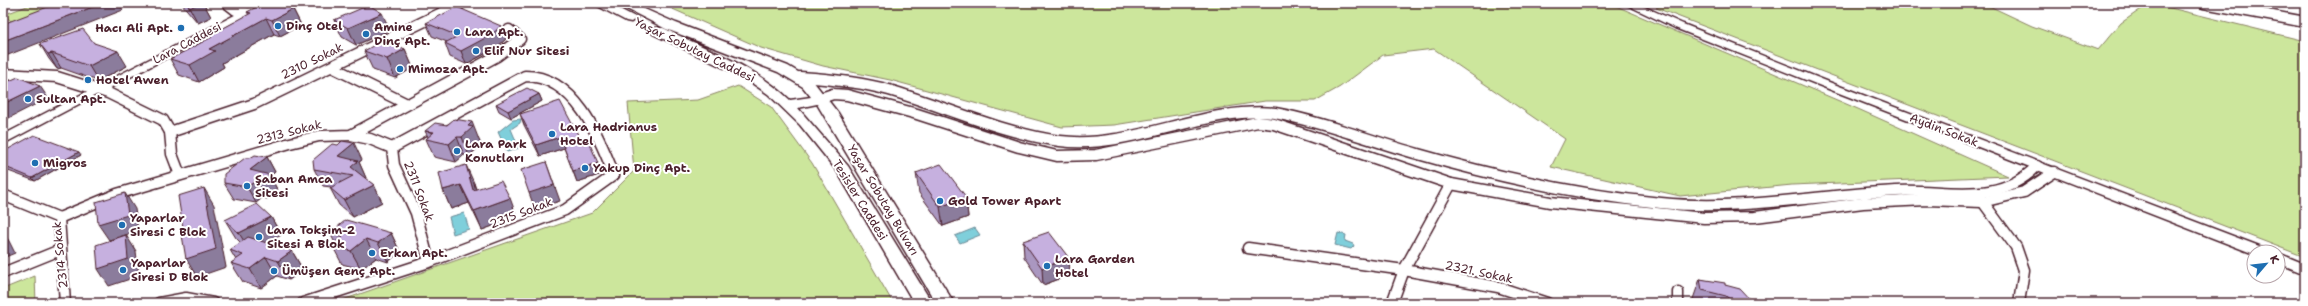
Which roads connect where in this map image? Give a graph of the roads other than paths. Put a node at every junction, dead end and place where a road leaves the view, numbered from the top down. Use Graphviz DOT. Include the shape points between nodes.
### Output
graph roads {
  1 [pos="227,3"];
  2 [pos="266,3"];
  3 [pos="462,3"];
  4 [pos="598,3"];
  5 [pos="621,3"];
  6 [pos="1628,3"];
  7 [pos="2204,3"];
  8 [pos="245,12"];
  9 [pos="2305,22"];
  10 [pos="509,30"];
  11 [pos="332,67"];
  12 [pos="3,74"];
  13 [pos="800,77"];
  14 [pos="100,90"];
  15 [pos="773,91"];
  16 [pos="821,98"];
  17 [pos="407,104"];
  18 [pos="787,104"];
  19 [pos="170,132"];
  20 [pos="351,135"];
  21 [pos="3,140"];
  22 [pos="392,148"];
  23 [pos="2037,166"];
  24 [pos="2054,172"];
  25 [pos="180,175"];
  26 [pos="1451,184"];
  27 [pos="3,195"];
  28 [pos="1980,198"];
  29 [pos="59,218"];
  30 [pos="2246,246"];
  31 [pos="1248,248"];
  32 [pos="60,250"];
  33 [pos="2286,261"];
  34 [pos="429,262"];
  35 [pos="2305,269"];
  36 [pos="1404,270"];
  37 [pos="3,273"];
  38 [pos="65,303"];
  39 [pos="159,303"];
  40 [pos="213,303"];
  41 [pos="303,303"];
  42 [pos="923,303"];
  43 [pos="945,303"];
  44 [pos="1392,303"];
  45 [pos="1547,303"];
  46 [pos="2019,303"];
  1 -- 8 [label="street" via="236,10"];
  2 -- 8 [label="street, Lara Caddesi"];
  3 -- 11 [label="street, 2310 Sokak"];
  4 -- 15 [label="main road, Yaşar Sobutay Caddesi" via="748,74"];
  5 -- 13 [label="main road"];
  6 -- 23 [label="street, Aydin Sokak"];
  7 -- 9 [label="street"];
  8 -- 14 [label="street, Lara Caddesi"];
  10 -- 17 [label="street, 2313 Sokak" via="520,39 497,56"];
  11 -- 17 [label="street"];
  11 -- 19 [label="street, 2310 Sokak" via="254,104"];
  12 -- 14 [label="street" via="57,77"];
  13 -- 15 [label="main road" via="780,83"];
  13 -- 16 [label="main road, Yaşar Sobutay Bulvarı"];
  13 -- 28 [label="street" via="888,90 1018,132 1077,143 1100,141 1261,110 1497,176 1560,189 1660,203 1722,206 1908,190"];
  14 -- 19 [label="street" via="162,120"];
  14 -- 21 [label="street, Lara Caddesi"];
  15 -- 18 [label="main road, Yaşar Sobutay Caddesi"];
  16 -- 18 [label="main road" via="802,104"];
  16 -- 26 [label="street" via="833,94 847,94 1019,147 1057,156 1096,155 1258,122 1274,124"];
  16 -- 43 [label="main road, Yaşar Sobutay Bulvarı"];
  17 -- 20 [label="street, 2313 Sokak"];
  18 -- 42 [label="main road, Tesisler Caddesi" via="843,169"];
  19 -- 25 [label="street" via="172,154"];
  20 -- 22 [label="street"];
  20 -- 25 [label="street, 2313 Sokak" via="319,136"];
  22 -- 34 [label="street, 2311 Sokak" via="394,165 416,213"];
  22 -- 34 [label="street, 2315 Sokak" via="525,76 534,76 565,90 573,98 599,135 614,175 565,210"];
  23 -- 24 [label="street, Aydin Sokak"];
  23 -- 28 [label="street" via="2029,177"];
  24 -- 28 [label="street" via="2024,192"];
  24 -- 30 [label="street, Aydin Sokak"];
  25 -- 29 [label="street, 2313 Sokak" via="117,194"];
  26 -- 28 [label="street" via="1550,202 1665,216 1704,218 1756,217 1863,203"];
  26 -- 36 [label="street"];
  27 -- 29 [label="street, 2314 Sokak"];
  28 -- 46 [label="street" via="2016,247 2024,270"];
  29 -- 32 [label="street, 2314 Sokak"];
  31 -- 36 [label="street, 2321. Sokak"];
  32 -- 37 [label="street"];
  32 -- 38 [label="street, 2314 Sokak"];
  33 -- 35 [label="street"];
  34 -- 41 [label="street"];
  36 -- 44 [label="street"];
  36 -- 45 [label="street, 2321. Sokak" via="1498,287"];
  39 -- 40 [label="street" via="180,297 202,298"];
}
